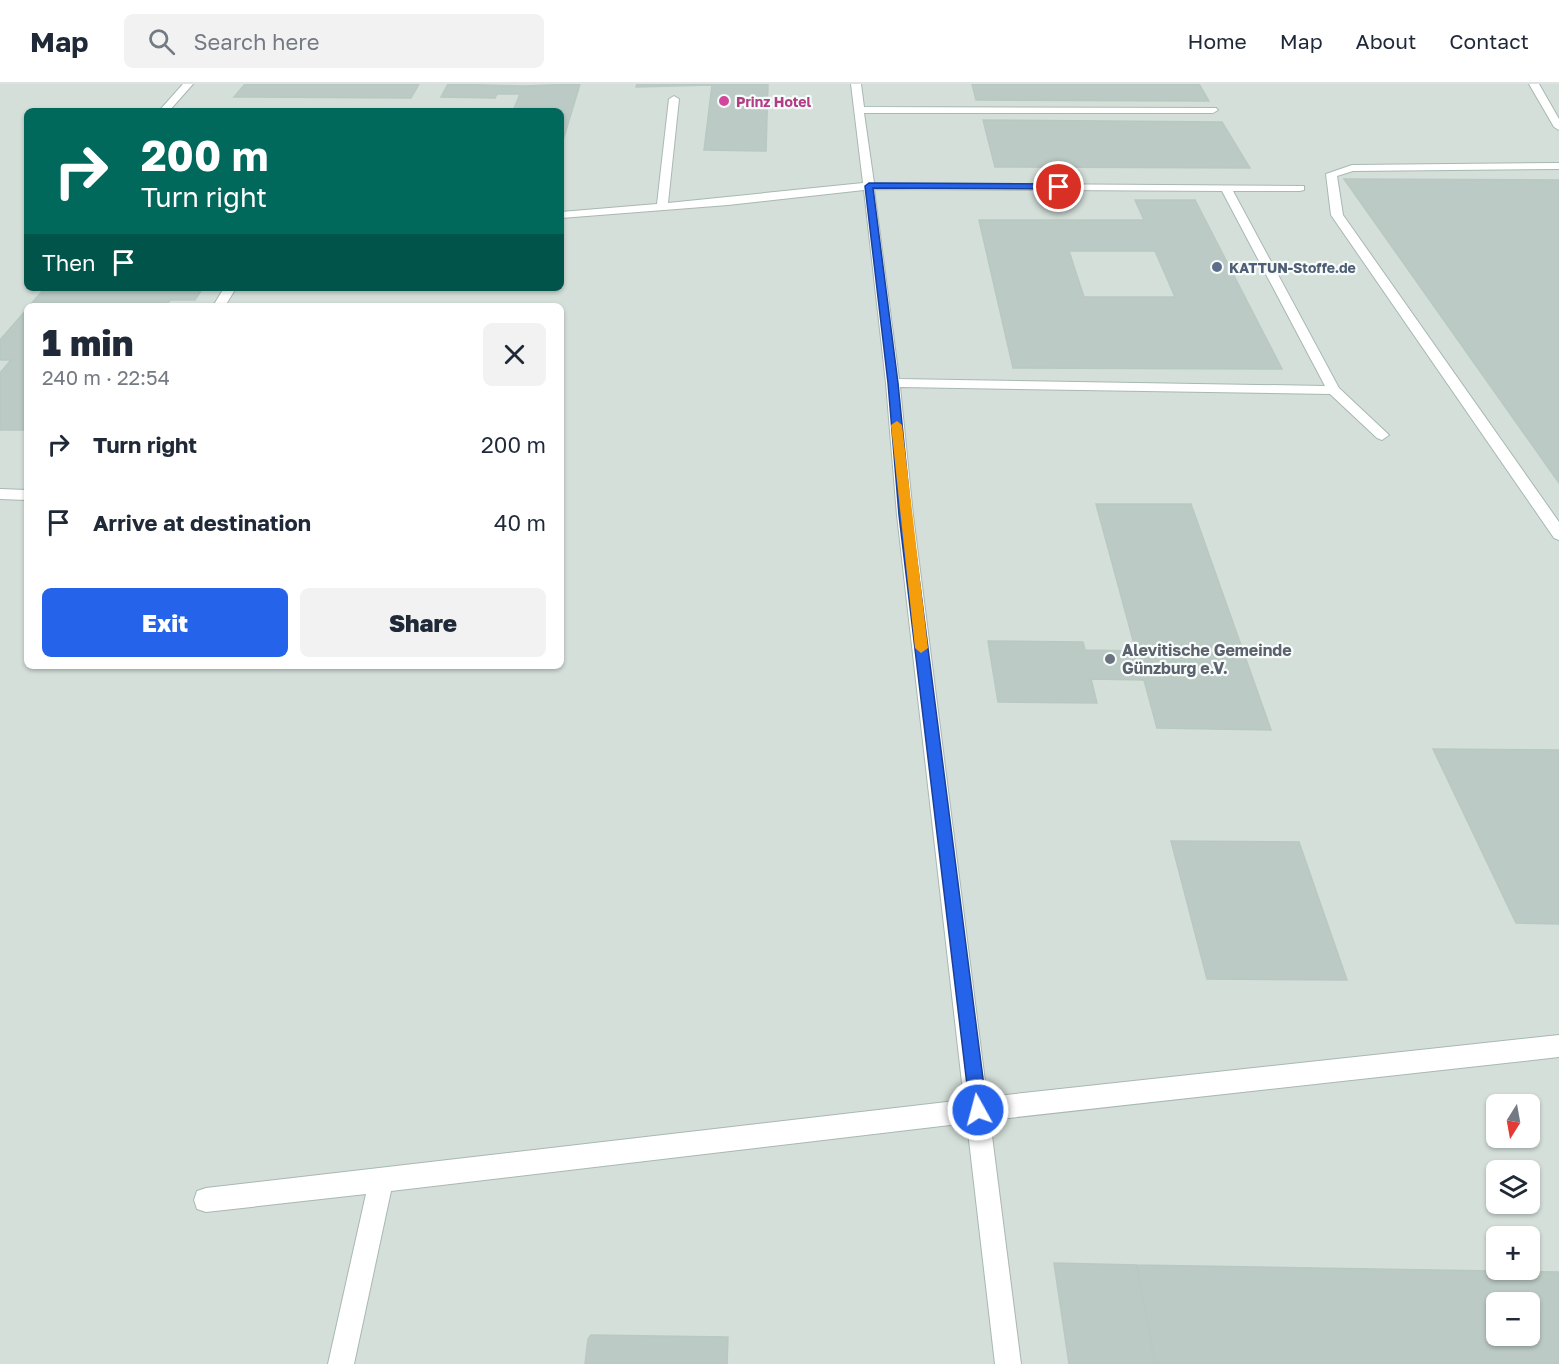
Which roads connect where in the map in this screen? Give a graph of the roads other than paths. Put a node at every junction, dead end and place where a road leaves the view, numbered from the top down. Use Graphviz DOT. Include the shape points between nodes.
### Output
graph roads {
  1 [pos="188,84"];
  2 [pos="856,84"];
  3 [pos="1534,84"];
  4 [pos="674,99"];
  5 [pos="167,108"];
  6 [pos="859,110"];
  7 [pos="1214,110"];
  8 [pos="1559,127"];
  9 [pos="1559,166"];
  10 [pos="869,186"];
  11 [pos="1227,188"];
  12 [pos="1300,188"];
  13 [pos="662,207"];
  14 [pos="564,214"];
  15 [pos="893,383"];
  16 [pos="1334,390"];
  17 [pos="1383,435"];
  18 [pos="0,494"];
  19 [pos="24,495"];
  20 [pos="1559,534"];
  21 [pos="1559,1046"];
  22 [pos="978,1110"];
  23 [pos="381,1179"];
  24 [pos="206,1200"];
  25 [pos="341,1364"];
  26 [pos="1008,1364"];
  1 -- 5 [label="street"];
  2 -- 6 [label="street"];
  3 -- 8 [label="street"];
  4 -- 13 [label="street"];
  6 -- 7 [label="street"];
  6 -- 10 [label="street"];
  9 -- 20 [label="street" via="1352,168 1331,174 1337,215"];
  10 -- 11 [label="street"];
  10 -- 13 [label="street"];
  10 -- 15 [label="street"];
  11 -- 12 [label="street"];
  11 -- 16 [label="street"];
  13 -- 14 [label="street"];
  15 -- 16 [label="street"];
  15 -- 22 [label="street" via="906,527"];
  16 -- 17 [label="street"];
  18 -- 19 [label="street"];
  21 -- 22 [label="street"];
  22 -- 23 [label="street"];
  22 -- 26 [label="street"];
  23 -- 24 [label="street"];
  23 -- 25 [label="street"];
}
